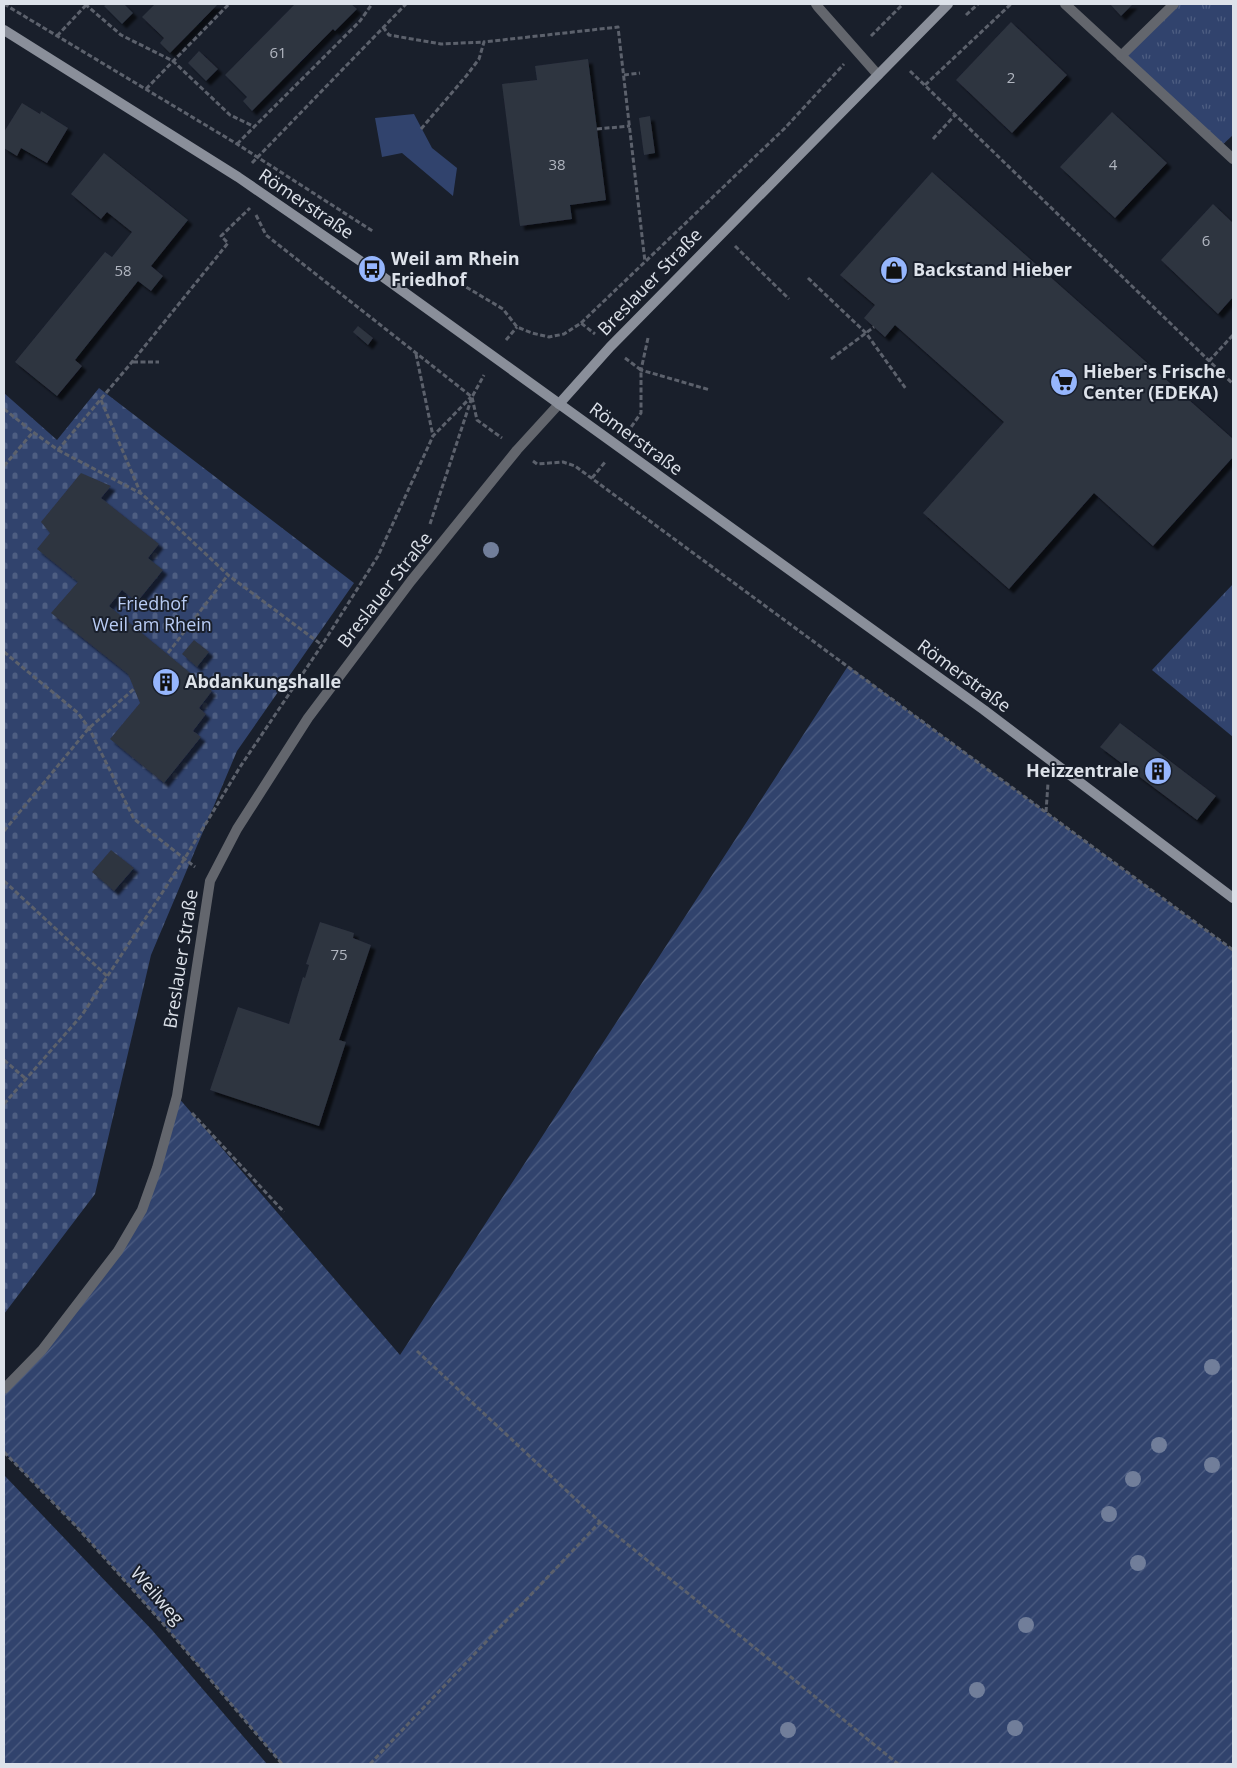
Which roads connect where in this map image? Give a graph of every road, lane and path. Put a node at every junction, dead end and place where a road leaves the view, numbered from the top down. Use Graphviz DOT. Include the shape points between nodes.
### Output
graph roads {
  1 [pos="4,4"];
  2 [pos="87,4"];
  3 [pos="229,4"];
  4 [pos="372,4"];
  5 [pos="406,4"];
  6 [pos="816,4"];
  7 [pos="903,4"];
  8 [pos="948,4"];
  9 [pos="1011,4"];
  10 [pos="1065,4"];
  11 [pos="1174,4"];
  12 [pos="383,27"];
  13 [pos="4,30"];
  14 [pos="57,36"];
  15 [pos="484,42"];
  16 [pos="856,50"];
  17 [pos="1121,56"];
  18 [pos="896,57"];
  19 [pos="173,62"];
  20 [pos="640,73"];
  21 [pos="624,75"];
  22 [pos="878,75"];
  23 [pos="924,85"];
  24 [pos="146,89"];
  25 [pos="956,115"];
  26 [pos="630,126"];
  27 [pos="255,127"];
  28 [pos="421,129"];
  29 [pos="597,129"];
  30 [pos="933,139"];
  31 [pos="237,144"];
  32 [pos="257,158"];
  33 [pos="1233,159"];
  34 [pos="238,177"];
  35 [pos="374,232"];
  36 [pos="735,246"];
  37 [pos="645,262"];
  38 [pos="439,275"];
  39 [pos="808,278"];
  40 [pos="789,299"];
  41 [pos="581,323"];
  42 [pos="517,327"];
  43 [pos="874,327"];
  44 [pos="866,333"];
  45 [pos="1233,336"];
  46 [pos="415,353"];
  47 [pos="831,359"];
  48 [pos="1209,361"];
  49 [pos="132,362"];
  50 [pos="159,362"];
  51 [pos="641,370"];
  52 [pos="1233,384"];
  53 [pos="906,389"];
  54 [pos="710,390"];
  55 [pos="472,397"];
  56 [pos="101,400"];
  57 [pos="559,404"];
  58 [pos="4,409"];
  59 [pos="33,432"];
  60 [pos="433,436"];
  61 [pos="58,450"];
  62 [pos="4,466"];
  63 [pos="592,478"];
  64 [pos="142,494"];
  65 [pos="429,526"];
  66 [pos="228,575"];
  67 [pos="322,645"];
  68 [pos="4,652"];
  69 [pos="168,654"];
  70 [pos="134,689"];
  71 [pos="88,728"];
  72 [pos="4,831"];
  73 [pos="185,858"];
  74 [pos="4,881"];
  75 [pos="210,881"];
  76 [pos="1233,898"];
  77 [pos="1233,950"];
  78 [pos="107,976"];
  79 [pos="4,1060"];
  80 [pos="26,1079"];
  81 [pos="177,1096"];
  82 [pos="4,1104"];
  83 [pos="284,1212"];
  84 [pos="417,1351"];
  85 [pos="4,1389"];
  86 [pos="4,1452"];
  87 [pos="600,1522"];
  88 [pos="282,1764"];
  89 [pos="370,1764"];
  90 [pos="898,1764"];
  1 -- 14 [label="path"];
  2 -- 14 [label="path"];
  2 -- 19 [label="path" via="120,35"];
  3 -- 19 [label="path"];
  4 -- 27 [label="path" via="360,21"];
  5 -- 12 [label="path"];
  6 -- 16 [label="street"];
  7 -- 16 [label="path"];
  8 -- 18 [label="street, Breslauer Straße"];
  9 -- 23 [label="path"];
  10 -- 17 [label="street"];
  11 -- 17 [label="street"];
  12 -- 15 [label="path" via="389,35 440,44"];
  12 -- 32 [label="path"];
  13 -- 34 [label="street, Römerstraße"];
  14 -- 24 [label="path"];
  15 -- 21 [label="path" via="618,27"];
  15 -- 28 [label="path" via="479,58 467,75"];
  16 -- 22 [label="street"];
  16 -- 37 [label="path" via="784,129"];
  17 -- 33 [label="street"];
  18 -- 22 [label="street, Breslauer Straße"];
  18 -- 23 [label="path"];
  19 -- 24 [label="path"];
  19 -- 27 [label="path" via="230,115"];
  20 -- 21 [label="path"];
  21 -- 26 [label="path"];
  22 -- 57 [label="street, Breslauer Straße" via="610,347"];
  23 -- 25 [label="path"];
  24 -- 31 [label="path"];
  25 -- 30 [label="path"];
  25 -- 48 [label="path"];
  26 -- 29 [label="path"];
  26 -- 37 [label="path"];
  27 -- 31 [label="path"];
  31 -- 32 [label="path"];
  32 -- 34 [label="path"];
  32 -- 35 [label="path"];
  34 -- 57 [label="street, Römerstraße"];
  36 -- 40 [label="path"];
  37 -- 41 [label="path"];
  38 -- 42 [label="path" via="461,284 502,309"];
  39 -- 44 [label="path"];
  43 -- 44 [label="path"];
  44 -- 47 [label="path"];
  44 -- 53 [label="path"];
  45 -- 48 [label="path"];
  46 -- 49 [label="path" via="266,235 252,206 221,236 228,243"];
  46 -- 55 [label="path"];
  46 -- 60 [label="path"];
  48 -- 52 [label="path"];
  49 -- 50 [label="path"];
  49 -- 56 [label="path"];
  51 -- 54 [label="path"];
  55 -- 60 [label="path"];
  55 -- 65 [label="path"];
  56 -- 61 [label="path"];
  56 -- 64 [label="path"];
  57 -- 75 [label="street, Breslauer Straße" via="517,450 411,581 308,718 236,829"];
  57 -- 76 [label="street, Römerstraße" via="991,716"];
  58 -- 59 [label="path"];
  59 -- 61 [label="path"];
  59 -- 62 [label="path"];
  60 -- 67 [label="path" via="378,556"];
  61 -- 64 [label="path"];
  63 -- 77 [label="path"];
  64 -- 66 [label="path"];
  66 -- 67 [label="path"];
  66 -- 69 [label="path"];
  67 -- 73 [label="path"];
  68 -- 71 [label="path" via="78,713"];
  70 -- 71 [label="path"];
  71 -- 72 [label="path"];
  71 -- 73 [label="path" via="134,819"];
  73 -- 75 [label="path"];
  73 -- 78 [label="path"];
  74 -- 78 [label="path"];
  75 -- 81 [label="street, Breslauer Straße"];
  78 -- 80 [label="path" via="82,1015"];
  79 -- 80 [label="path"];
  80 -- 82 [label="path"];
  81 -- 83 [label="path"];
  81 -- 85 [label="street, Breslauer Straße" via="142,1210 118,1251 42,1350"];
  84 -- 87 [label="path"];
  86 -- 88 [label="path, Weilweg" via="83,1533"];
  87 -- 89 [label="path"];
  87 -- 90 [label="path"];
}
